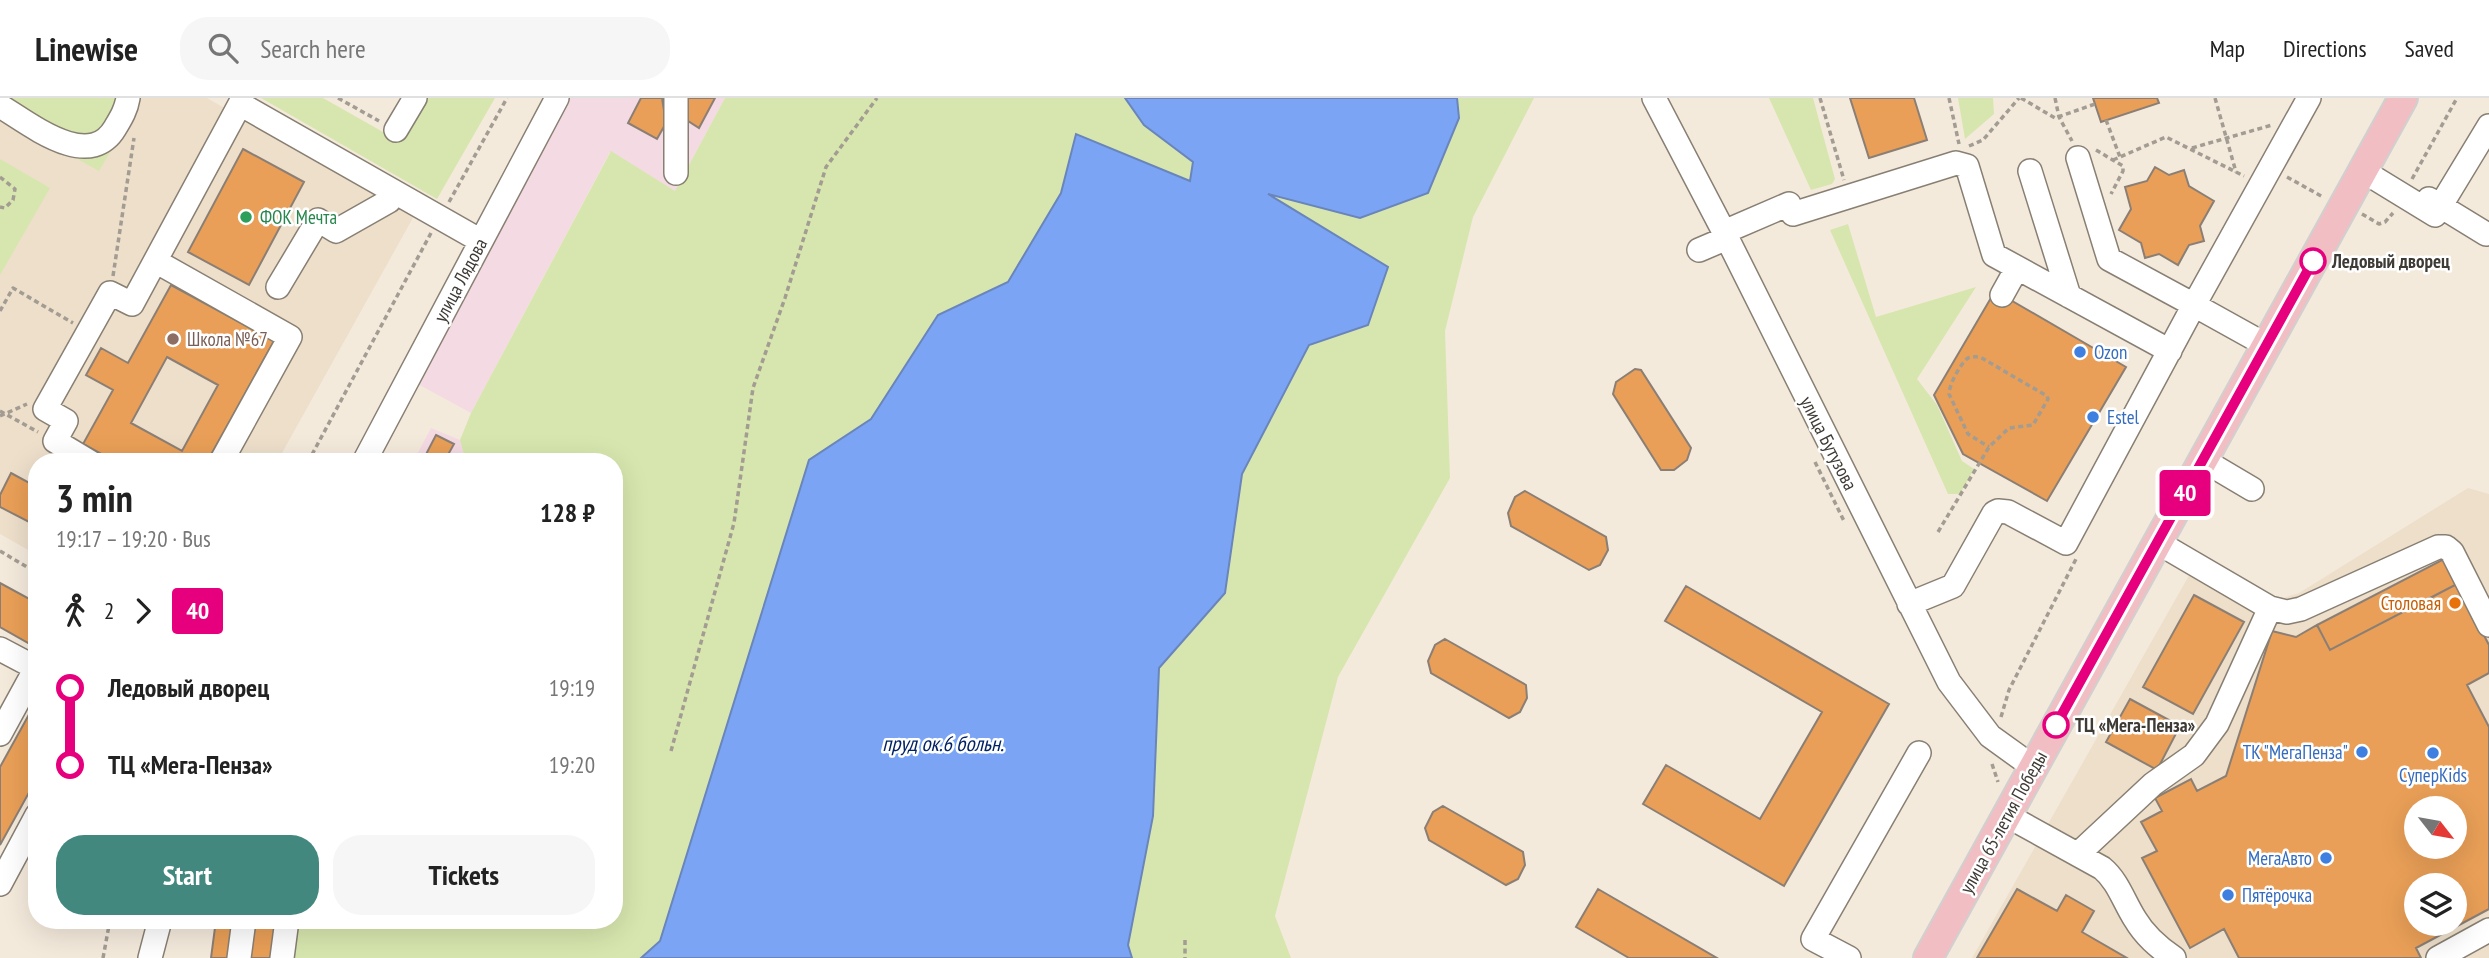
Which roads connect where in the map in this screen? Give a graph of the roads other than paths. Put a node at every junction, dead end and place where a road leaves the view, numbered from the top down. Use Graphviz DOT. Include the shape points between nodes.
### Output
graph roads {
  1 [pos="128,98"];
  2 [pos="415,98"];
  3 [pos="557,98"];
  4 [pos="676,98"];
  5 [pos="1654,98"];
  6 [pos="2403,98"];
  7 [pos="238,101"];
  8 [pos="0,106"];
  9 [pos="2304,108"];
  10 [pos="2489,126"];
  11 [pos="396,130"];
  12 [pos="2078,158"];
  13 [pos="2365,166"];
  14 [pos="2030,171"];
  15 [pos="676,173"];
  16 [pos="394,192"];
  17 [pos="2441,206"];
  18 [pos="2488,233"];
  19 [pos="1726,235"];
  20 [pos="481,241"];
  21 [pos="1699,250"];
  22 [pos="157,262"];
  23 [pos="2017,268"];
  24 [pos="278,287"];
  25 [pos="2002,295"];
  26 [pos="2068,296"];
  27 [pos="2194,305"];
  28 [pos="2266,345"];
  29 [pos="2170,351"];
  30 [pos="74,453"];
  31 [pos="226,453"];
  32 [pos="369,453"];
  33 [pos="2203,460"];
  34 [pos="2252,489"];
  35 [pos="2157,542"];
  36 [pos="1909,604"];
  37 [pos="2270,608"];
  38 [pos="2489,625"];
  39 [pos="0,649"];
  40 [pos="28,664"];
  41 [pos="28,683"];
  42 [pos="0,734"];
  43 [pos="1919,753"];
  44 [pos="2033,767"];
  45 [pos="2006,815"];
  46 [pos="28,832"];
  47 [pos="2078,854"];
  48 [pos="0,884"];
  49 [pos="158,929"];
  50 [pos="243,929"];
  51 [pos="286,929"];
  52 [pos="2489,930"];
  53 [pos="150,958"];
  54 [pos="239,958"];
  55 [pos="282,958"];
  56 [pos="1849,958"];
  57 [pos="1928,958"];
  58 [pos="2175,958"];
  59 [pos="2438,958"];
  1 -- 8 [label="street" via="111,136 97,146 83,147 56,138"];
  2 -- 11 [label="street"];
  3 -- 20 [label="street, улица Лядова"];
  4 -- 15 [label="street"];
  5 -- 19 [label="street, улица Бутузова"];
  6 -- 13 [label="main road, улица 65-летия Победы"];
  7 -- 16 [label="street"];
  7 -- 22 [label="street"];
  9 -- 27 [label="street"];
  10 -- 17 [label="street"];
  12 -- 27 [label="street" via="2109,259"];
  13 -- 17 [label="street"];
  13 -- 28 [label="main road, улица 65-летия Победы"];
  14 -- 26 [label="street"];
  16 -- 20 [label="street"];
  16 -- 24 [label="street" via="388,201 336,231 318,220"];
  17 -- 18 [label="street"];
  19 -- 21 [label="street"];
  19 -- 23 [label="street" via="1791,209 1956,163 1967,166 1994,255"];
  19 -- 36 [label="street, улица Бутузова"];
  20 -- 32 [label="street, улица Лядова"];
  22 -- 30 [label="street" via="132,304 110,293 45,409 66,421 55,442"];
  22 -- 31 [label="street" via="290,337"];
  23 -- 25 [label="street"];
  23 -- 26 [label="street"];
  26 -- 29 [label="street"];
  27 -- 28 [label="street"];
  27 -- 29 [label="street"];
  28 -- 33 [label="main road, улица 65-летия Победы"];
  29 -- 36 [label="street" via="2066,543 1998,511 1953,586"];
  33 -- 34 [label="street"];
  33 -- 35 [label="main road, улица 65-летия Победы"];
  35 -- 37 [label="street"];
  35 -- 44 [label="main road, улица 65-летия Победы"];
  36 -- 44 [label="street, улица Бутузова" via="1949,682 1990,736"];
  37 -- 38 [label="street" via="2287,612 2316,604 2446,547"];
  37 -- 47 [label="street" via="2217,724 2194,755 2153,784"];
  39 -- 40 [label="street"];
  41 -- 42 [label="street"];
  43 -- 56 [label="street" via="1813,939"];
  44 -- 45 [label="main road, улица 65-летия Победы"];
  45 -- 47 [label="street"];
  45 -- 57 [label="main road, улица 65-летия Победы"];
  46 -- 48 [label="street"];
  47 -- 58 [label="street" via="2110,875 2136,922 2152,942"];
  49 -- 53 [label="street"];
  50 -- 54 [label="street"];
  51 -- 55 [label="street"];
  52 -- 59 [label="street"];
}
